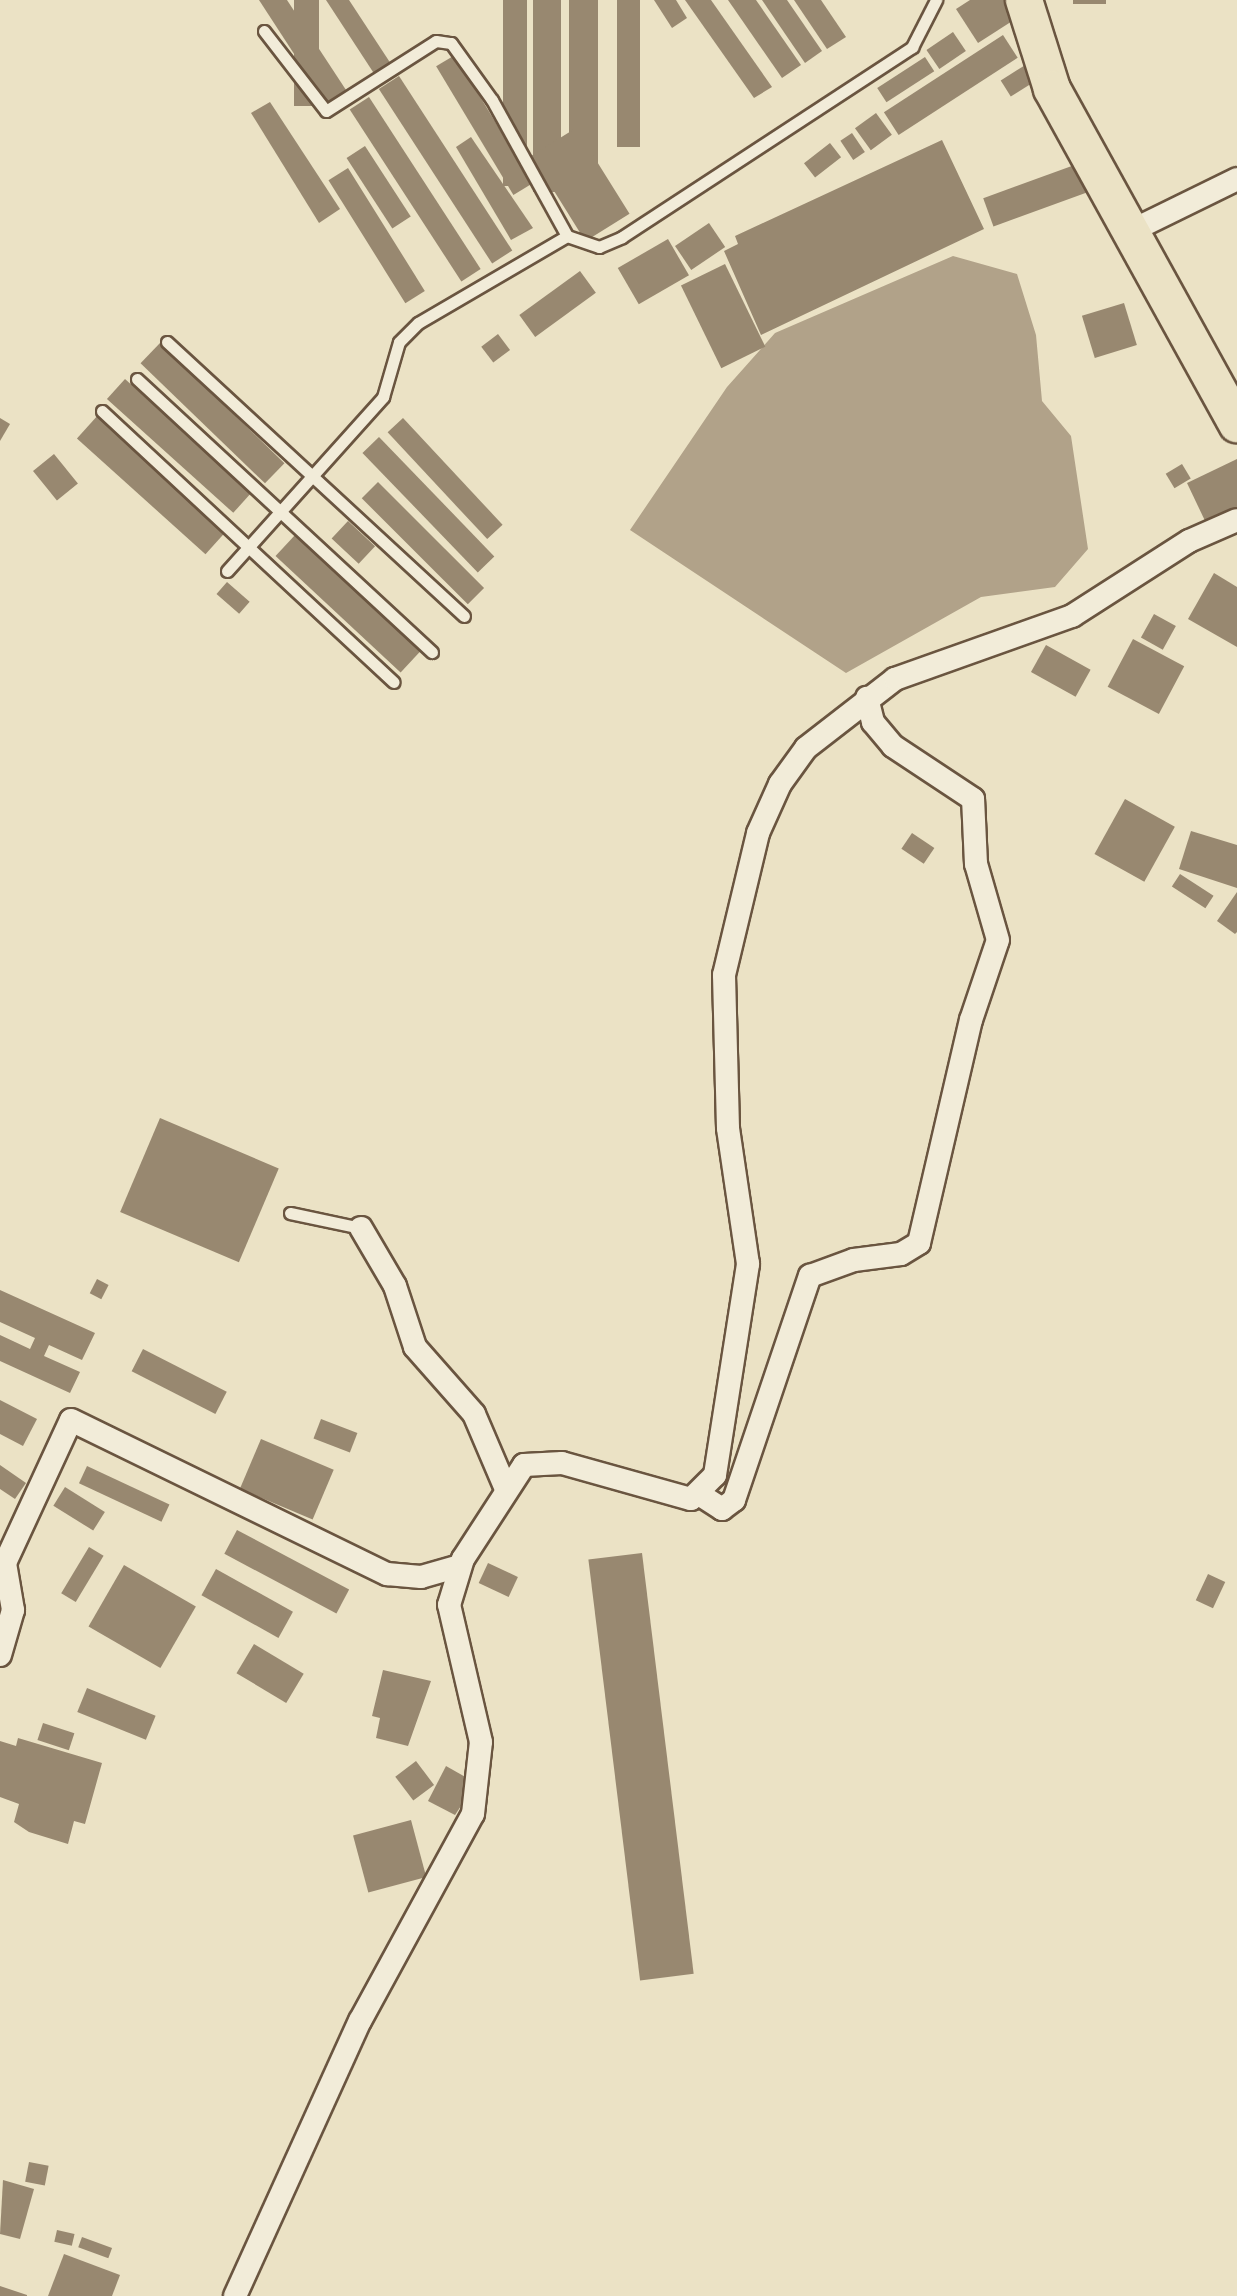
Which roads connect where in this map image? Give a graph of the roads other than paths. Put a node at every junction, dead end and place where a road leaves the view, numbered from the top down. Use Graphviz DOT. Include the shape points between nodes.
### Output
graph roads {
  1 [pos="936,0"];
  2 [pos="1024,0"];
  3 [pos="264,31"];
  4 [pos="1237,179"];
  5 [pos="1129,232"];
  6 [pos="567,236"];
  7 [pos="167,342"];
  8 [pos="137,379"];
  9 [pos="102,411"];
  10 [pos="1237,424"];
  11 [pos="313,478"];
  12 [pos="283,512"];
  13 [pos="1237,520"];
  14 [pos="249,547"];
  15 [pos="227,571"];
  16 [pos="464,616"];
  17 [pos="432,652"];
  18 [pos="394,682"];
  19 [pos="867,698"];
  20 [pos="290,1213"];
  21 [pos="361,1228"];
  22 [pos="506,1489"];
  23 [pos="702,1496"];
  24 [pos="459,1566"];
  25 [pos="0,1655"];
  26 [pos="235,2296"];
  1 -- 6 [label="lane" via="904,53 622,237 599,247"];
  2 -- 5 [label="main road" via="1052,89"];
  3 -- 6 [label="lane" via="326,111 436,41 451,43 492,100"];
  4 -- 5 [label="street"];
  5 -- 10 [label="main road"];
  6 -- 11 [label="lane" via="407,333 383,397"];
  7 -- 11 [label="lane"];
  8 -- 12 [label="lane"];
  9 -- 14 [label="lane"];
  11 -- 12 [label="lane"];
  11 -- 16 [label="lane"];
  12 -- 14 [label="lane"];
  12 -- 17 [label="lane"];
  13 -- 19 [label="street" via="1189,541 1072,616 944,656"];
  14 -- 15 [label="lane"];
  14 -- 18 [label="lane"];
  19 -- 23 [label="street" via="806,748 773,796 728,953 726,1102 747,1274 719,1459"];
  19 -- 23 [label="street" via="873,722 893,746 973,799 974,856 997,917 996,949 967,1033 919,1243 810,1276 734,1500 722,1509"];
  20 -- 21 [label="lane"];
  21 -- 22 [label="street" via="395,1286 415,1347 474,1414"];
  22 -- 23 [label="street" via="518,1469 541,1461 675,1497"];
  22 -- 24 [label="street"];
  24 -- 25 [label="street" via="421,1577 387,1574 71,1420 5,1563 13,1610"];
  24 -- 26 [label="street" via="450,1626 481,1742 473,1814 360,2021"];
}
